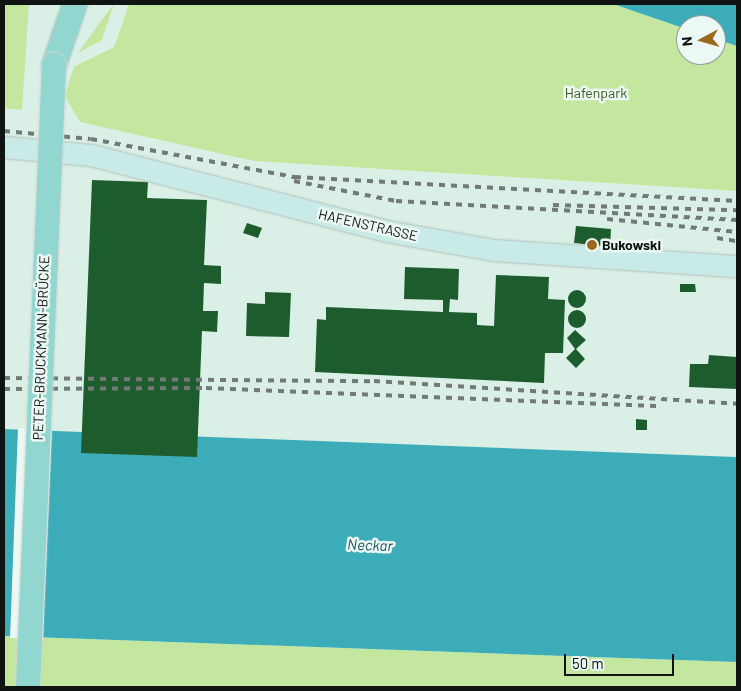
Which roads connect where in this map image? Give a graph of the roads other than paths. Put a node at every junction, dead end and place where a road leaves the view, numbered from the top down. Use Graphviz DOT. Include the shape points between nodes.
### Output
graph roads {
  1 [pos="74,8"];
  2 [pos="4,147"];
  3 [pos="737,266"];
  4 [pos="28,687"];
  1 -- 4 [label="main road, PETER-BRUCKMANN-BRÜCKE, bridge" via="54,65"];
  2 -- 3 [label="main road, HAFENSTRASSE" via="91,155 387,232 494,250"];
}
